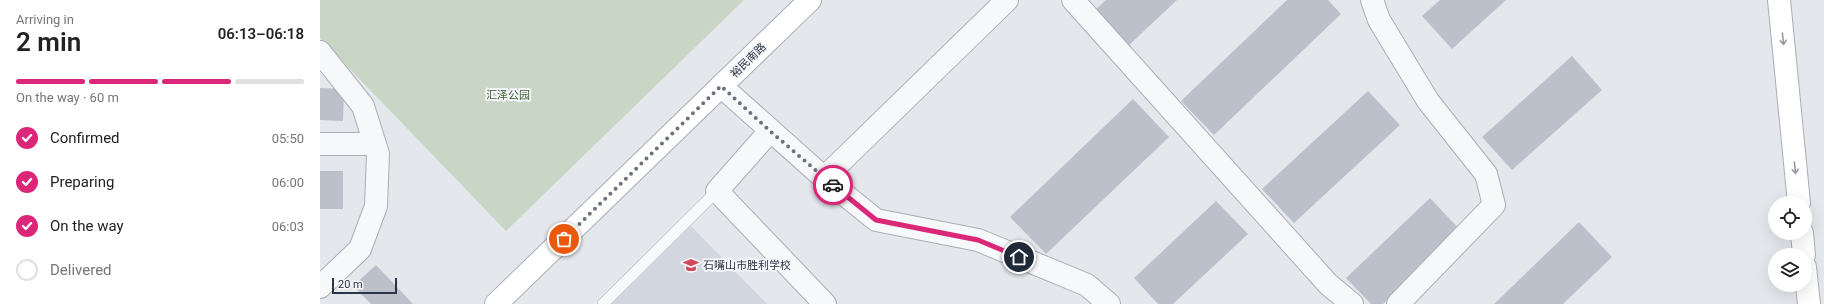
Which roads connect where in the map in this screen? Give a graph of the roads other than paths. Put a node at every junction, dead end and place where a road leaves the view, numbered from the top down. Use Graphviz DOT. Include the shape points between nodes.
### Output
graph roads {
  1 [pos="810,0"];
  2 [pos="1007,0"];
  3 [pos="1073,0"];
  4 [pos="1372,0"];
  5 [pos="1779,0"];
  6 [pos="320,52"];
  7 [pos="721,86"];
  8 [pos="770,131"];
  9 [pos="320,144"];
  10 [pos="375,144"];
  11 [pos="824,178"];
  12 [pos="717,191"];
  13 [pos="1798,196"];
  14 [pos="321,284"];
  15 [pos="1808,292"];
  16 [pos="496,304"];
  17 [pos="603,304"];
  18 [pos="825,304"];
  19 [pos="1109,304"];
  20 [pos="1352,304"];
  21 [pos="1398,304"];
  22 [pos="1809,304"];
  1 -- 7 [label="street, 裕民南路"];
  2 -- 11 [label="street"];
  3 -- 20 [label="street" via="1328,284"];
  4 -- 21 [label="street" via="1379,20 1428,101 1486,174 1494,205"];
  5 -- 13 [label="street, one-way"];
  6 -- 10 [label="street" via="363,106"];
  7 -- 8 [label="street"];
  7 -- 16 [label="street, 裕民南路"];
  8 -- 11 [label="street"];
  8 -- 12 [label="street"];
  9 -- 10 [label="street"];
  10 -- 14 [label="street" via="378,154 376,206 360,249"];
  11 -- 19 [label="street" via="876,220 978,240 1087,285"];
  12 -- 17 [label="lane"];
  12 -- 18 [label="street"];
  15 -- 22 [label="street"];
}
